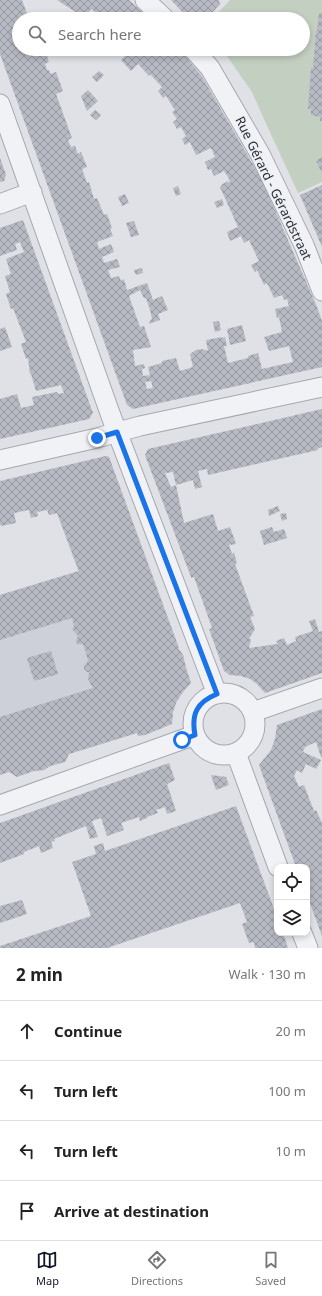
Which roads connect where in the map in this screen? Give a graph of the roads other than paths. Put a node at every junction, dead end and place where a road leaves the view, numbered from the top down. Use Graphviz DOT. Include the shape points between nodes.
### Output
graph roads {
  1 [pos="145,0"];
  2 [pos="158,12"];
  3 [pos="199,56"];
  4 [pos="0,104"];
  5 [pos="32,192"];
  6 [pos="0,204"];
  7 [pos="322,291"];
  8 [pos="322,387"];
  9 [pos="117,432"];
  10 [pos="0,460"];
  11 [pos="322,688"];
  12 [pos="217,694"];
  13 [pos="253,712"];
  14 [pos="195,735"];
  15 [pos="236,753"];
  16 [pos="0,805"];
  17 [pos="277,864"];
  18 [pos="303,936"];
  19 [pos="308,948"];
  1 -- 2 [label="street"];
  3 -- 7 [label="street, Rue Gérard - Gérardstraat" via="210,68 260,154 304,246"];
  4 -- 5 [label="street"];
  5 -- 6 [label="street"];
  5 -- 9 [label="street"];
  8 -- 9 [label="street"];
  9 -- 10 [label="street"];
  9 -- 12 [label="street"];
  11 -- 13 [label="street"];
  12 -- 13 [label="street" via="228,693 238,696 248,703"];
  12 -- 14 [label="street" via="207,698 194,714"];
  13 -- 15 [label="street" via="255,732 245,749"];
  14 -- 15 [label="street" via="207,751 216,755"];
  14 -- 16 [label="street"];
  15 -- 17 [label="street"];
  18 -- 19 [label="street"];
}
